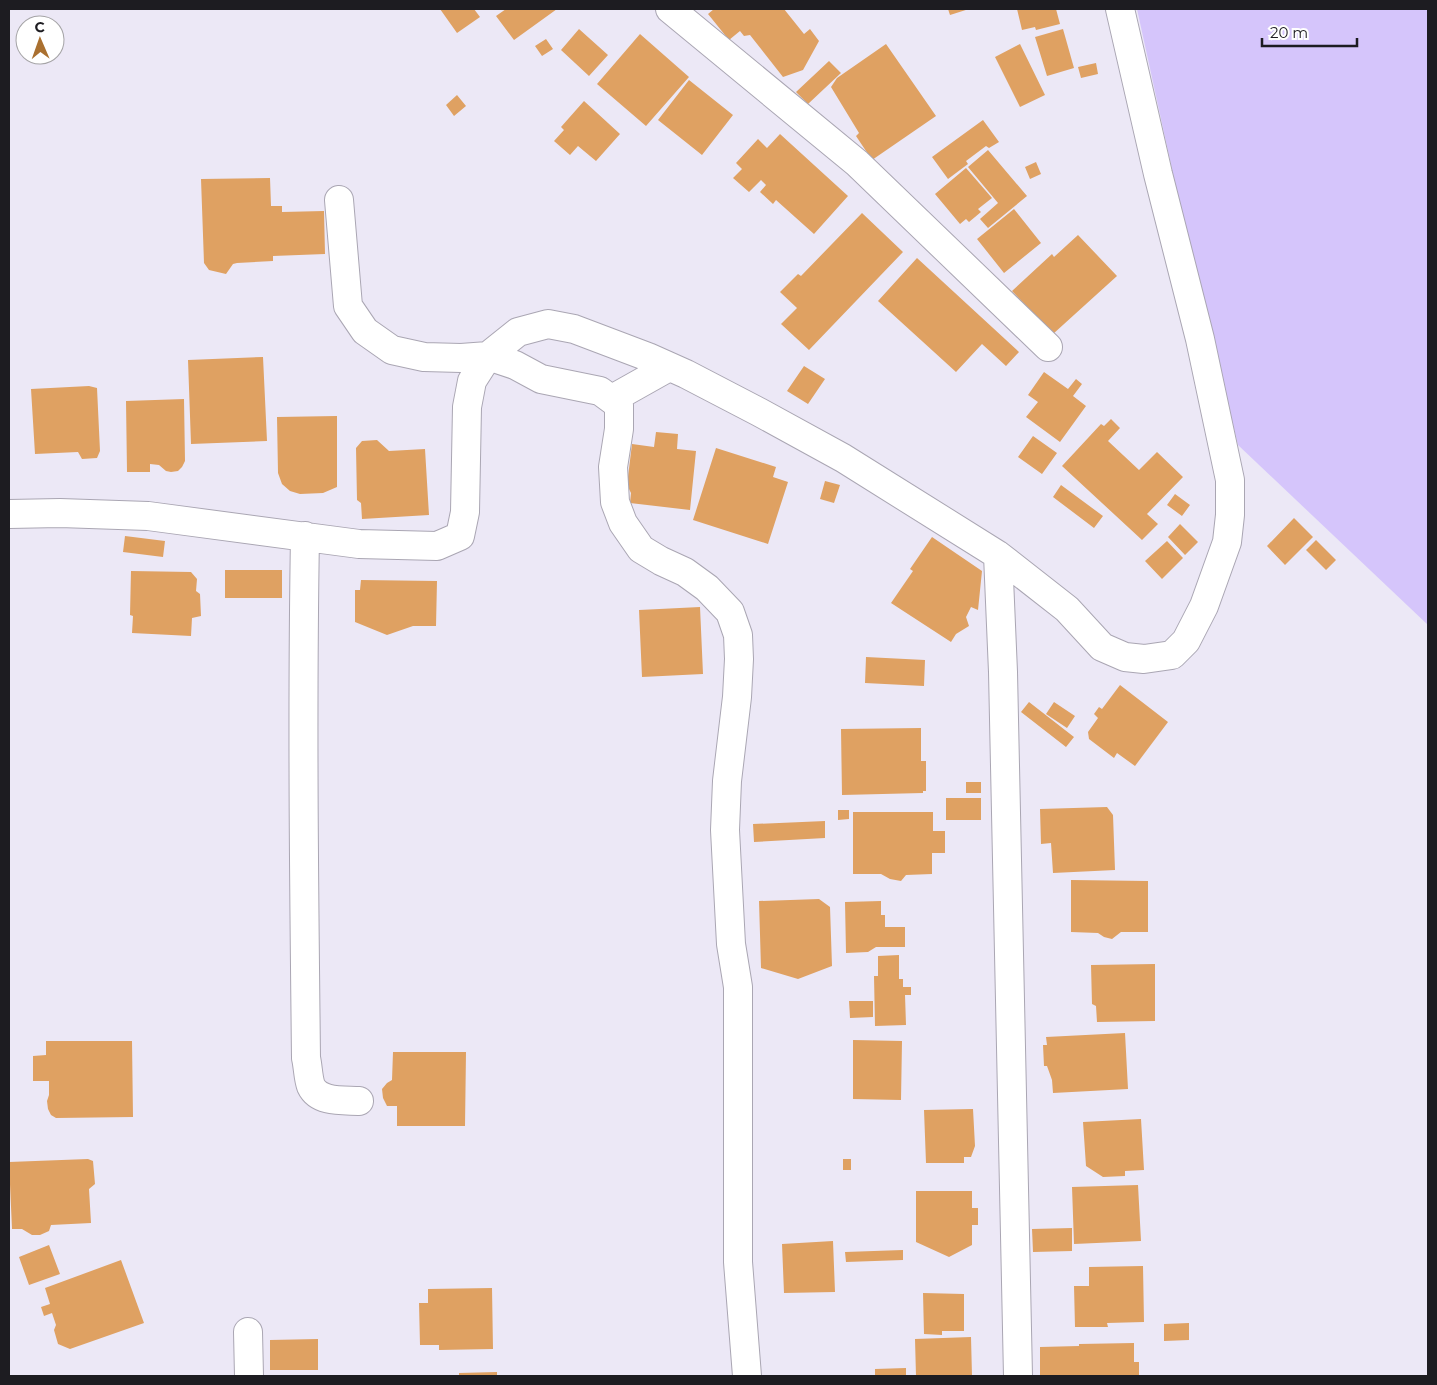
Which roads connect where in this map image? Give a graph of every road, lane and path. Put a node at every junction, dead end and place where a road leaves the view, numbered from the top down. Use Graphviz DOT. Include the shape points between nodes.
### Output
graph roads {
  1 [pos="670,9"];
  2 [pos="1120,9"];
  3 [pos="339,200"];
  4 [pos="1048,347"];
  5 [pos="488,356"];
  6 [pos="669,367"];
  7 [pos="612,399"];
  8 [pos="9,514"];
  9 [pos="306,536"];
  10 [pos="998,555"];
  11 [pos="359,1101"];
  12 [pos="248,1332"];
  13 [pos="248,1376"];
  14 [pos="746,1376"];
  15 [pos="1018,1376"];
  1 -- 4 [label="street" via="857,163"];
  2 -- 10 [label="street" via="1200,339 1230,480 1227,542 1204,606 1186,642 1172,655 1144,659 1124,657 1102,647 1067,608"];
  3 -- 5 [label="street" via="348,306 365,331 392,350 424,357"];
  5 -- 6 [label="street" via="518,332 548,324 574,329"];
  5 -- 7 [label="street" via="541,379 600,391"];
  5 -- 9 [label="street" via="472,381 467,407 465,512 460,536 437,546 358,544"];
  6 -- 7 [label="street"];
  6 -- 10 [label="street" via="843,458"];
  7 -- 14 [label="street" via="619,405 613,467 615,502 623,523 641,549 685,572 707,588 730,612 738,635 737,698 725,830 731,944 738,988 738,1262"];
  8 -- 9 [label="street" via="148,516"];
  9 -- 11 [label="street" via="303,844 306,1058 312,1086 321,1096"];
  10 -- 15 [label="street"];
  12 -- 13 [label="street"];
}
